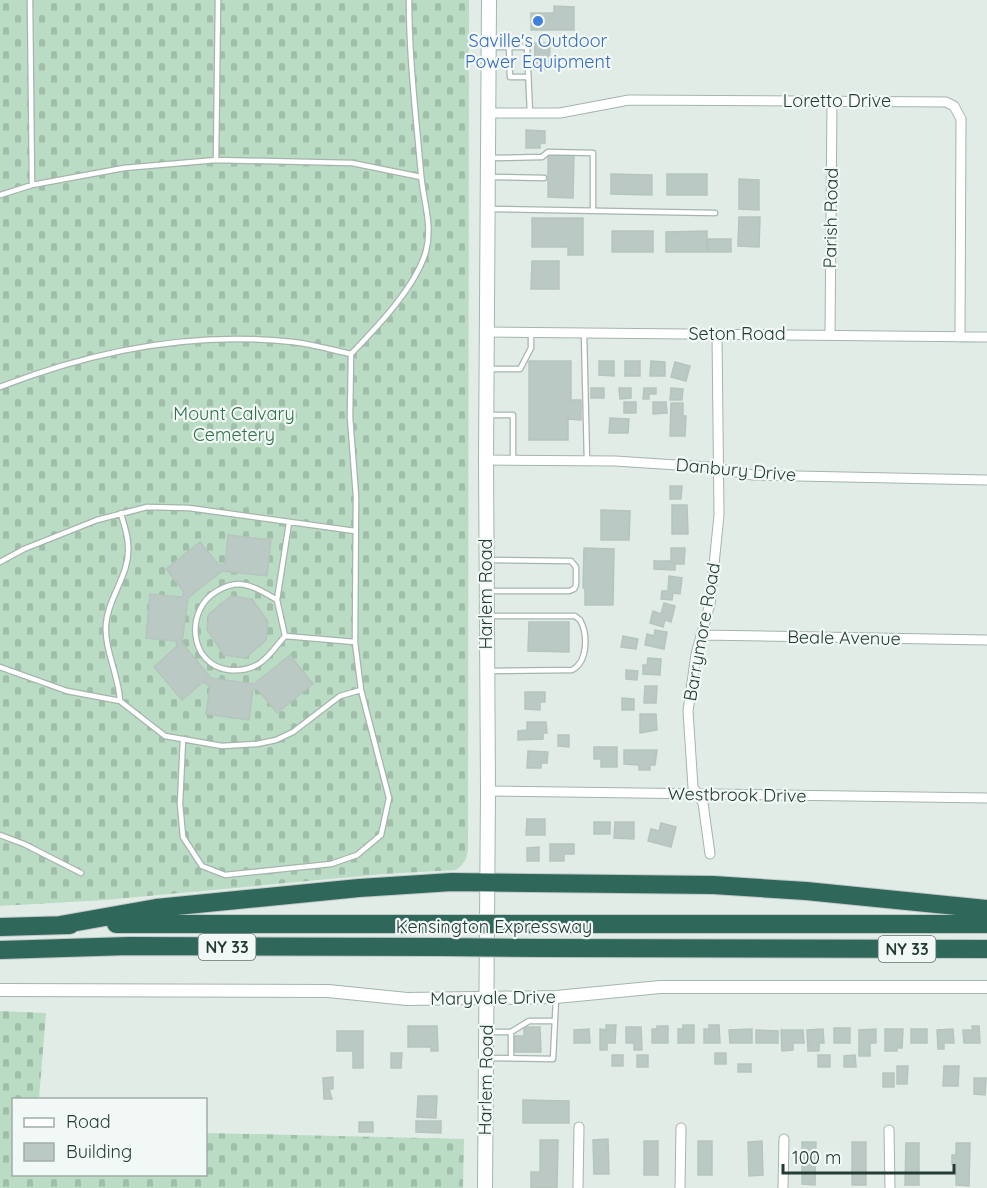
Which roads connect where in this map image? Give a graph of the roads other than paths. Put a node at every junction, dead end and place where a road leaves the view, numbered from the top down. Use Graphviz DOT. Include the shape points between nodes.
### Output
graph roads {
  1 [pos="30,0"];
  2 [pos="218,0"];
  3 [pos="409,0"];
  4 [pos="489,0"];
  5 [pos="489,47"];
  6 [pos="509,47"];
  7 [pos="528,77"];
  8 [pos="832,101"];
  9 [pos="489,113"];
  10 [pos="530,113"];
  11 [pos="488,158"];
  12 [pos="216,160"];
  13 [pos="421,177"];
  14 [pos="488,177"];
  15 [pos="544,178"];
  16 [pos="32,185"];
  17 [pos="0,195"];
  18 [pos="488,209"];
  19 [pos="593,211"];
  20 [pos="715,213"];
  21 [pos="487,332"];
  22 [pos="531,333"];
  23 [pos="584,333"];
  24 [pos="717,334"];
  25 [pos="830,335"];
  26 [pos="960,337"];
  27 [pos="987,337"];
  28 [pos="351,354"];
  29 [pos="486,369"];
  30 [pos="0,387"];
  31 [pos="486,415"];
  32 [pos="486,460"];
  33 [pos="513,460"];
  34 [pos="587,461"];
  35 [pos="719,469"];
  36 [pos="987,480"];
  37 [pos="121,513"];
  38 [pos="290,523"];
  39 [pos="355,531"];
  40 [pos="486,560"];
  41 [pos="0,562"];
  42 [pos="486,591"];
  43 [pos="277,600"];
  44 [pos="487,616"];
  45 [pos="701,635"];
  46 [pos="285,636"];
  47 [pos="987,640"];
  48 [pos="355,642"];
  49 [pos="0,667"];
  50 [pos="487,671"];
  51 [pos="361,690"];
  52 [pos="120,701"];
  53 [pos="183,739"];
  54 [pos="488,791"];
  55 [pos="697,794"];
  56 [pos="987,798"];
  57 [pos="0,835"];
  58 [pos="710,854"];
  59 [pos="81,873"];
  60 [pos="487,882"];
  61 [pos="987,909"];
  62 [pos="987,924"];
  63 [pos="60,925"];
  64 [pos="0,927"];
  65 [pos="987,949"];
  66 [pos="0,950"];
  67 [pos="987,987"];
  68 [pos="0,990"];
  69 [pos="556,997"];
  70 [pos="486,998"];
  71 [pos="554,1021"];
  72 [pos="486,1032"];
  73 [pos="510,1032"];
  74 [pos="486,1058"];
  75 [pos="511,1058"];
  76 [pos="579,1127"];
  77 [pos="681,1128"];
  78 [pos="890,1130"];
  79 [pos="784,1139"];
  80 [pos="484,1188"];
  81 [pos="578,1188"];
  82 [pos="680,1188"];
  83 [pos="783,1188"];
  84 [pos="890,1188"];
  1 -- 16 [label="lane"];
  2 -- 12 [label="lane"];
  3 -- 13 [label="lane"];
  4 -- 5 [label="main road, Harlem Road"];
  5 -- 6 [label="lane"];
  5 -- 9 [label="main road, Harlem Road"];
  6 -- 7 [label="lane" via="527,47"];
  6 -- 7 [label="lane" via="510,77"];
  7 -- 10 [label="lane"];
  8 -- 10 [label="street, Loretto Drive" via="629,100 560,113"];
  8 -- 25 [label="street, Parish Road"];
  8 -- 26 [label="street, Loretto Drive" via="941,101 959,112"];
  9 -- 10 [label="street, Loretto Drive"];
  9 -- 11 [label="main road, Harlem Road"];
  11 -- 14 [label="main road, Harlem Road"];
  11 -- 19 [label="lane" via="542,157 548,152 593,153"];
  12 -- 13 [label="lane" via="352,163"];
  12 -- 16 [label="lane" via="124,168"];
  13 -- 28 [label="lane" via="429,229 419,270 386,319"];
  14 -- 15 [label="lane"];
  14 -- 18 [label="main road, Harlem Road"];
  16 -- 17 [label="lane"];
  18 -- 19 [label="lane"];
  18 -- 21 [label="main road, Harlem Road"];
  19 -- 20 [label="lane"];
  21 -- 22 [label="street, Seton Road"];
  21 -- 29 [label="main road, Harlem Road"];
  22 -- 23 [label="street, Seton Road"];
  22 -- 29 [label="lane" via="531,348 520,369"];
  23 -- 24 [label="street, Seton Road"];
  23 -- 34 [label="lane"];
  24 -- 25 [label="street, Seton Road"];
  24 -- 35 [label="street, Barrymore Road"];
  25 -- 26 [label="street, Seton Road"];
  26 -- 27 [label="street, Seton Road"];
  28 -- 30 [label="lane" via="293,342 226,339 169,343 58,366"];
  28 -- 39 [label="lane"];
  29 -- 31 [label="main road, Harlem Road"];
  31 -- 32 [label="main road, Harlem Road"];
  31 -- 33 [label="lane" via="513,416"];
  32 -- 33 [label="street, Danbury Drive"];
  32 -- 40 [label="main road, Harlem Road"];
  33 -- 34 [label="street, Danbury Drive"];
  34 -- 35 [label="street, Danbury Drive"];
  35 -- 36 [label="street, Danbury Drive" via="753,475"];
  35 -- 45 [label="street, Barrymore Road" via="719,515 710,604"];
  37 -- 38 [label="lane" via="147,507 189,508"];
  37 -- 41 [label="lane" via="24,549"];
  37 -- 52 [label="lane" via="129,545 125,570 106,623"];
  38 -- 39 [label="lane"];
  38 -- 43 [label="lane"];
  39 -- 48 [label="lane"];
  40 -- 42 [label="main road, Harlem Road"];
  40 -- 42 [label="lane" via="571,561 576,567 576,585 569,591"];
  42 -- 44 [label="main road, Harlem Road"];
  43 -- 46 [label="lane"];
  43 -- 46 [label="lane" via="239,584 217,591 197,614 196,641 215,666 237,670 258,664"];
  44 -- 50 [label="main road, Harlem Road"];
  44 -- 50 [label="lane" via="575,616 585,634 582,661 572,670"];
  45 -- 47 [label="street, Beale Avenue"];
  45 -- 55 [label="street, Barrymore Road" via="688,711 693,787"];
  46 -- 48 [label="lane"];
  48 -- 51 [label="lane"];
  49 -- 52 [label="lane" via="67,691"];
  50 -- 54 [label="main road, Harlem Road"];
  51 -- 53 [label="lane" via="340,696 293,732 276,740 222,746"];
  51 -- 53 [label="lane" via="389,798 381,835 357,855 331,864 225,875 202,866 183,837"];
  52 -- 53 [label="lane" via="165,736"];
  54 -- 55 [label="street, Westbrook Drive"];
  54 -- 60 [label="main road, Harlem Road"];
  55 -- 56 [label="street, Westbrook Drive"];
  55 -- 58 [label="street, Barrymore Road" via="704,803"];
  57 -- 59 [label="lane"];
  60 -- 61 [label="highway" via="713,885"];
  60 -- 63 [label="highway" via="252,898"];
  60 -- 70 [label="main road, Harlem Road"];
  62 -- 63 [label="highway, Kensington Expressway / NY 33, bridge"];
  63 -- 64 [label="highway, Kensington Expressway / NY 33"];
  65 -- 66 [label="highway, Kensington Expressway / NY 33, bridge" via="129,946"];
  67 -- 69 [label="street, Maryvale Drive" via="660,987"];
  68 -- 70 [label="street, Maryvale Drive" via="346,991 407,999"];
  69 -- 70 [label="street, Maryvale Drive"];
  69 -- 71 [label="lane"];
  70 -- 72 [label="main road, Harlem Road"];
  71 -- 73 [label="lane" via="529,1021"];
  71 -- 75 [label="lane" via="553,1059"];
  72 -- 73 [label="lane"];
  72 -- 74 [label="main road, Harlem Road"];
  73 -- 75 [label="lane"];
  74 -- 75 [label="lane"];
  74 -- 80 [label="main road, Harlem Road"];
  76 -- 81 [label="street"];
  77 -- 82 [label="street"];
  78 -- 84 [label="street"];
  79 -- 83 [label="street"];
}
